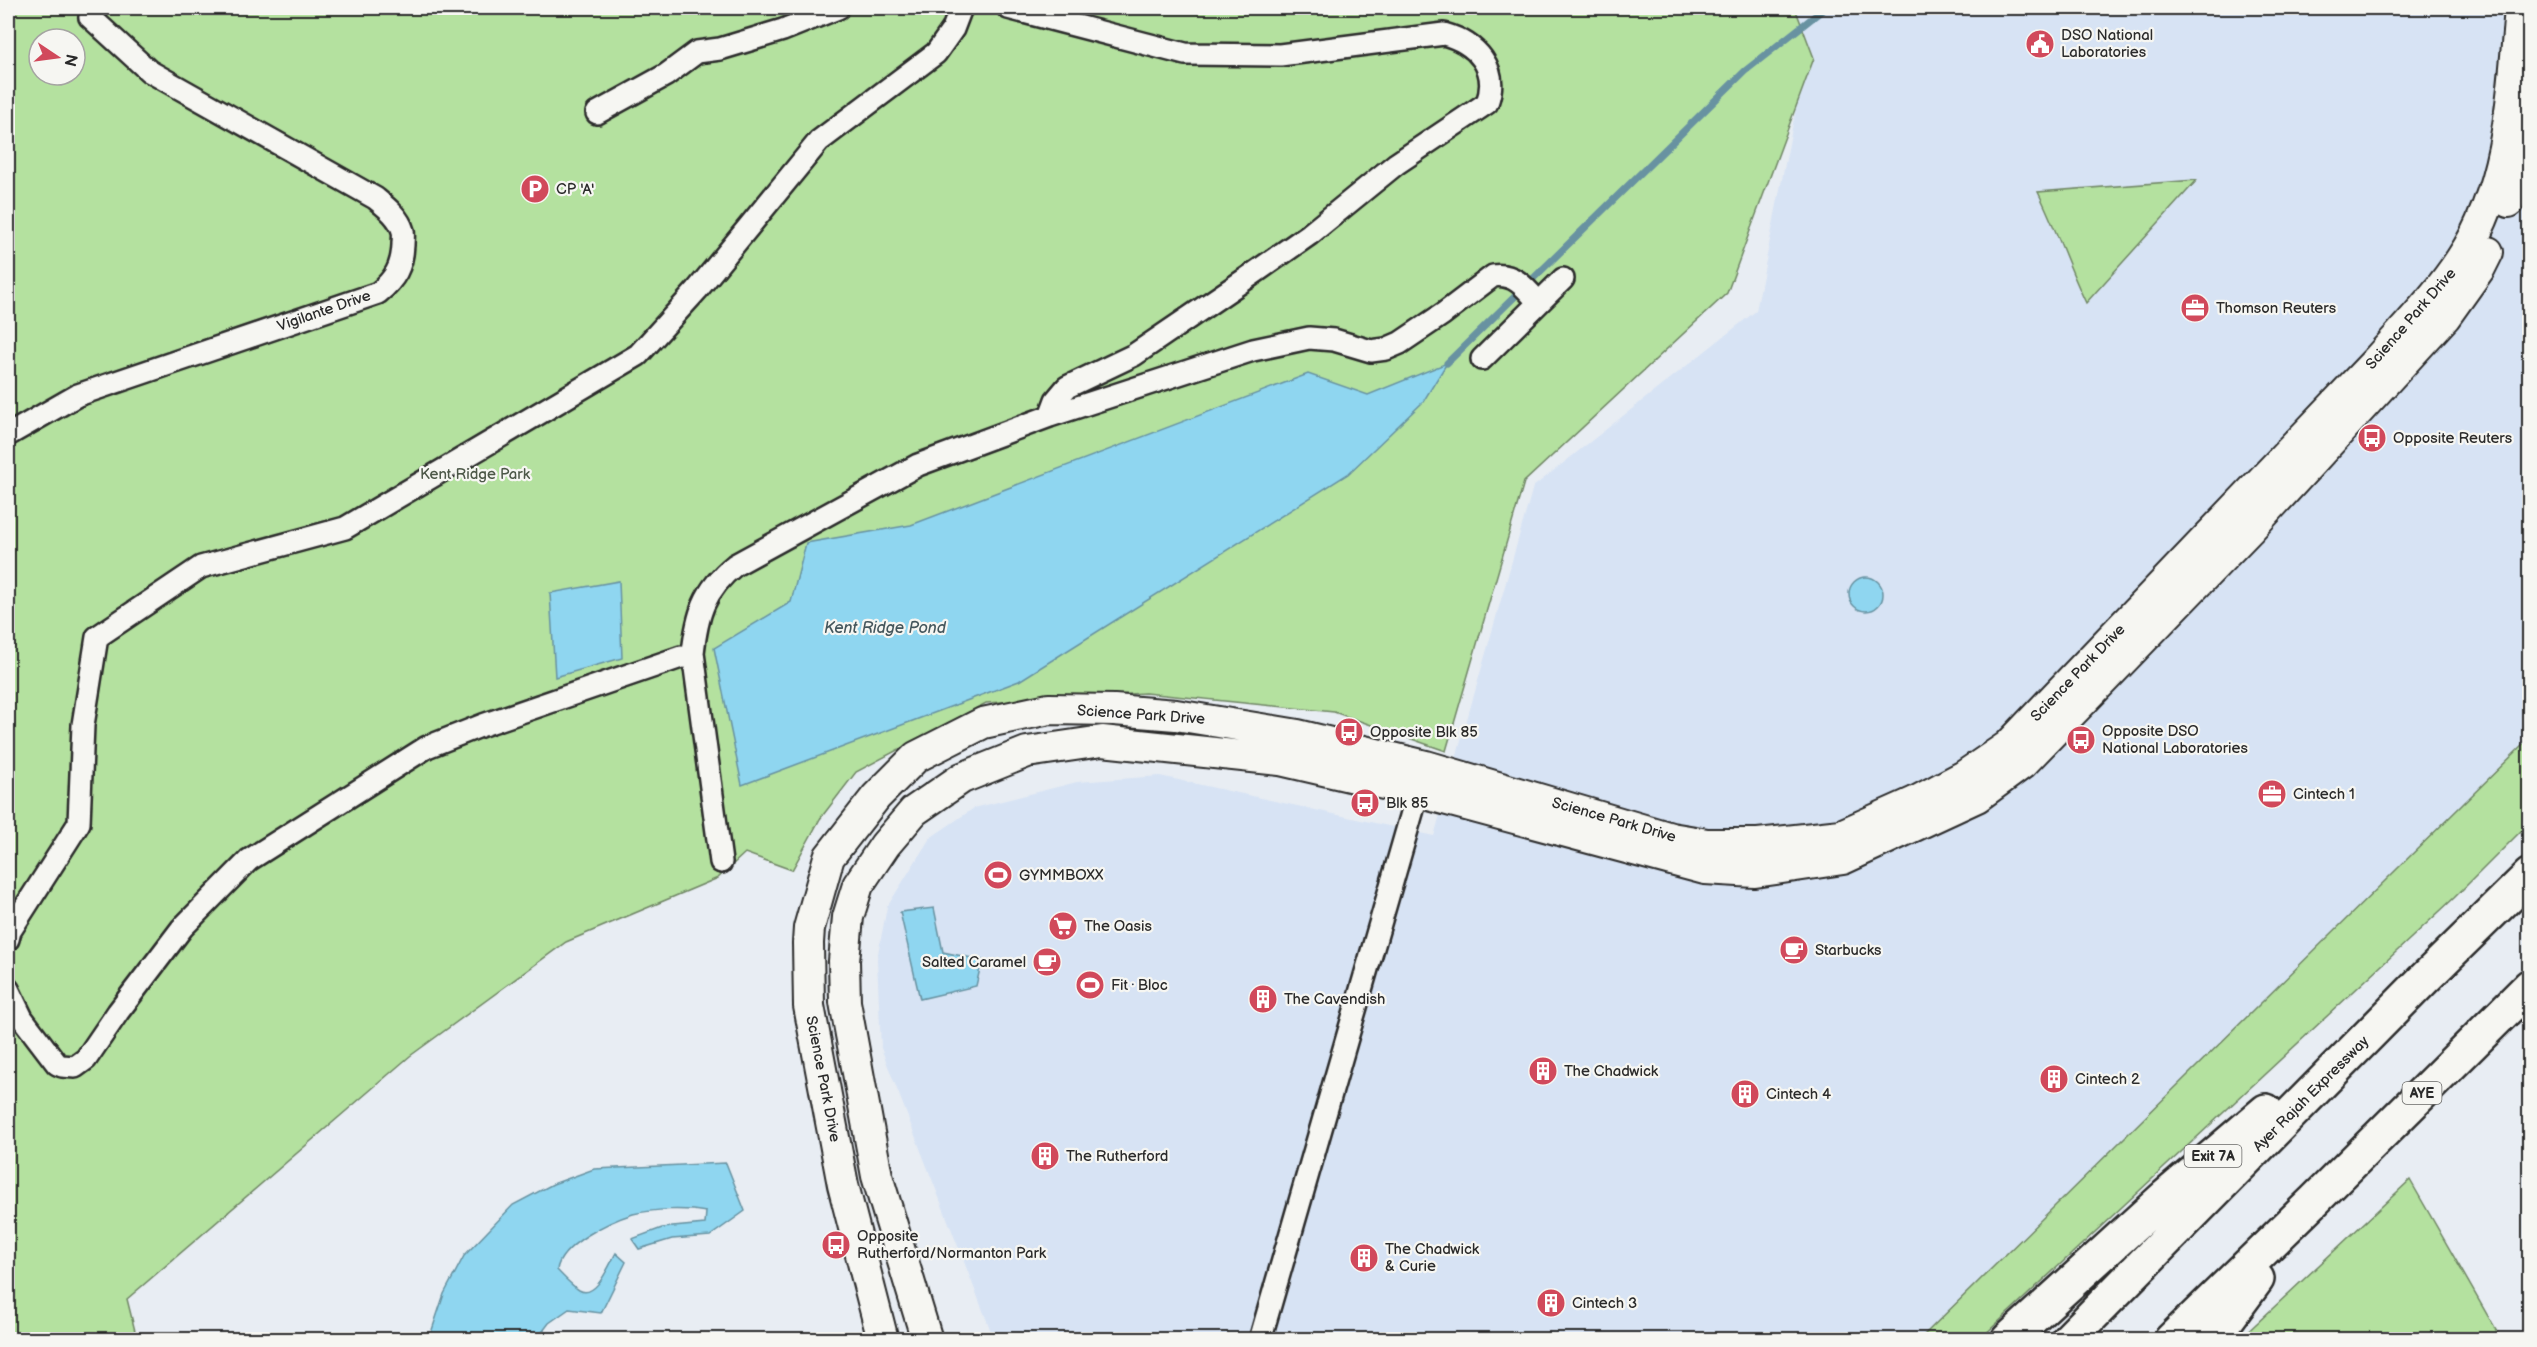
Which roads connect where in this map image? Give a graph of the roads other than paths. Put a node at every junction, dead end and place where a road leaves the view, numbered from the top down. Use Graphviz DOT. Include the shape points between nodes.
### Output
graph roads {
  1 [pos="93,8"];
  2 [pos="838,8"];
  3 [pos="961,8"];
  4 [pos="1008,8"];
  5 [pos="2520,8"];
  6 [pos="597,112"];
  7 [pos="2529,126"];
  8 [pos="2506,179"];
  9 [pos="1563,279"];
  10 [pos="1529,292"];
  11 [pos="1482,359"];
  12 [pos="1050,416"];
  13 [pos="8,435"];
  14 [pos="681,657"];
  15 [pos="1418,792"];
  16 [pos="721,862"];
  17 [pos="2529,875"];
  18 [pos="8,939"];
  19 [pos="2424,979"];
  20 [pos="2529,986"];
  21 [pos="8,989"];
  22 [pos="2315,1200"];
  23 [pos="883,1340"];
  24 [pos="927,1340"];
  25 [pos="1260,1340"];
  26 [pos="2008,1340"];
  27 [pos="2068,1340"];
  28 [pos="2171,1340"];
  29 [pos="2212,1340"];
  1 -- 13 [label="street, Vigilante Drive" via="90,17 149,71 375,198 395,216 403,231 399,270 378,293 78,395"];
  2 -- 6 [label="street" via="783,30 697,52 666,75"];
  3 -- 18 [label="street" via="953,29 936,53 819,141 697,290 638,355 345,528 201,567 97,637 83,725 79,823"];
  4 -- 12 [label="street" via="1185,54 1280,55 1444,34 1473,47 1484,59 1492,81 1487,103 1396,164 1310,234 1134,355 1067,387"];
  5 -- 8 [label="main road, Science Park Drive"];
  7 -- 8 [label="main road, Science Park Drive"];
  8 -- 15 [label="main road, Science Park Drive" via="2500,229 2480,268 2445,317 2152,631 2022,764 1977,797 1843,859 1755,872 1705,869"];
  8 -- 23 [label="main road, Science Park Drive" via="2462,258 2428,303 2008,746 1916,802 1840,835 1758,844 1707,844 1426,766 1298,735 1176,715 1049,709 983,723 916,756 876,797 829,857 808,944 809,1006 843,1185"];
  9 -- 10 [label="street"];
  10 -- 11 [label="street"];
  10 -- 12 [label="street" via="1509,276 1493,276 1443,314 1386,349 1371,351 1334,340 1309,338 1253,350"];
  12 -- 16 [label="street" via="918,465 735,565 706,597 696,623 693,652"];
  14 -- 21 [label="street" via="427,747 249,860 182,928 86,1059 75,1067 57,1064 22,1018"];
  15 -- 24 [label="main road, Science Park Drive" via="1280,760 1102,741 1027,752 962,778 914,811 858,885 848,917 844,1002 877,1176"];
  15 -- 25 [label="street"];
  17 -- 19 [label="highway, Ayer Rajah Expressway"];
  19 -- 26 [label="highway, Exit 7A" via="2166,1196"];
  19 -- 27 [label="highway, Ayer Rajah Expressway"];
  20 -- 22 [label="highway, AYE"];
  22 -- 28 [label="highway, AYE"];
  22 -- 29 [label="highway"];
}
